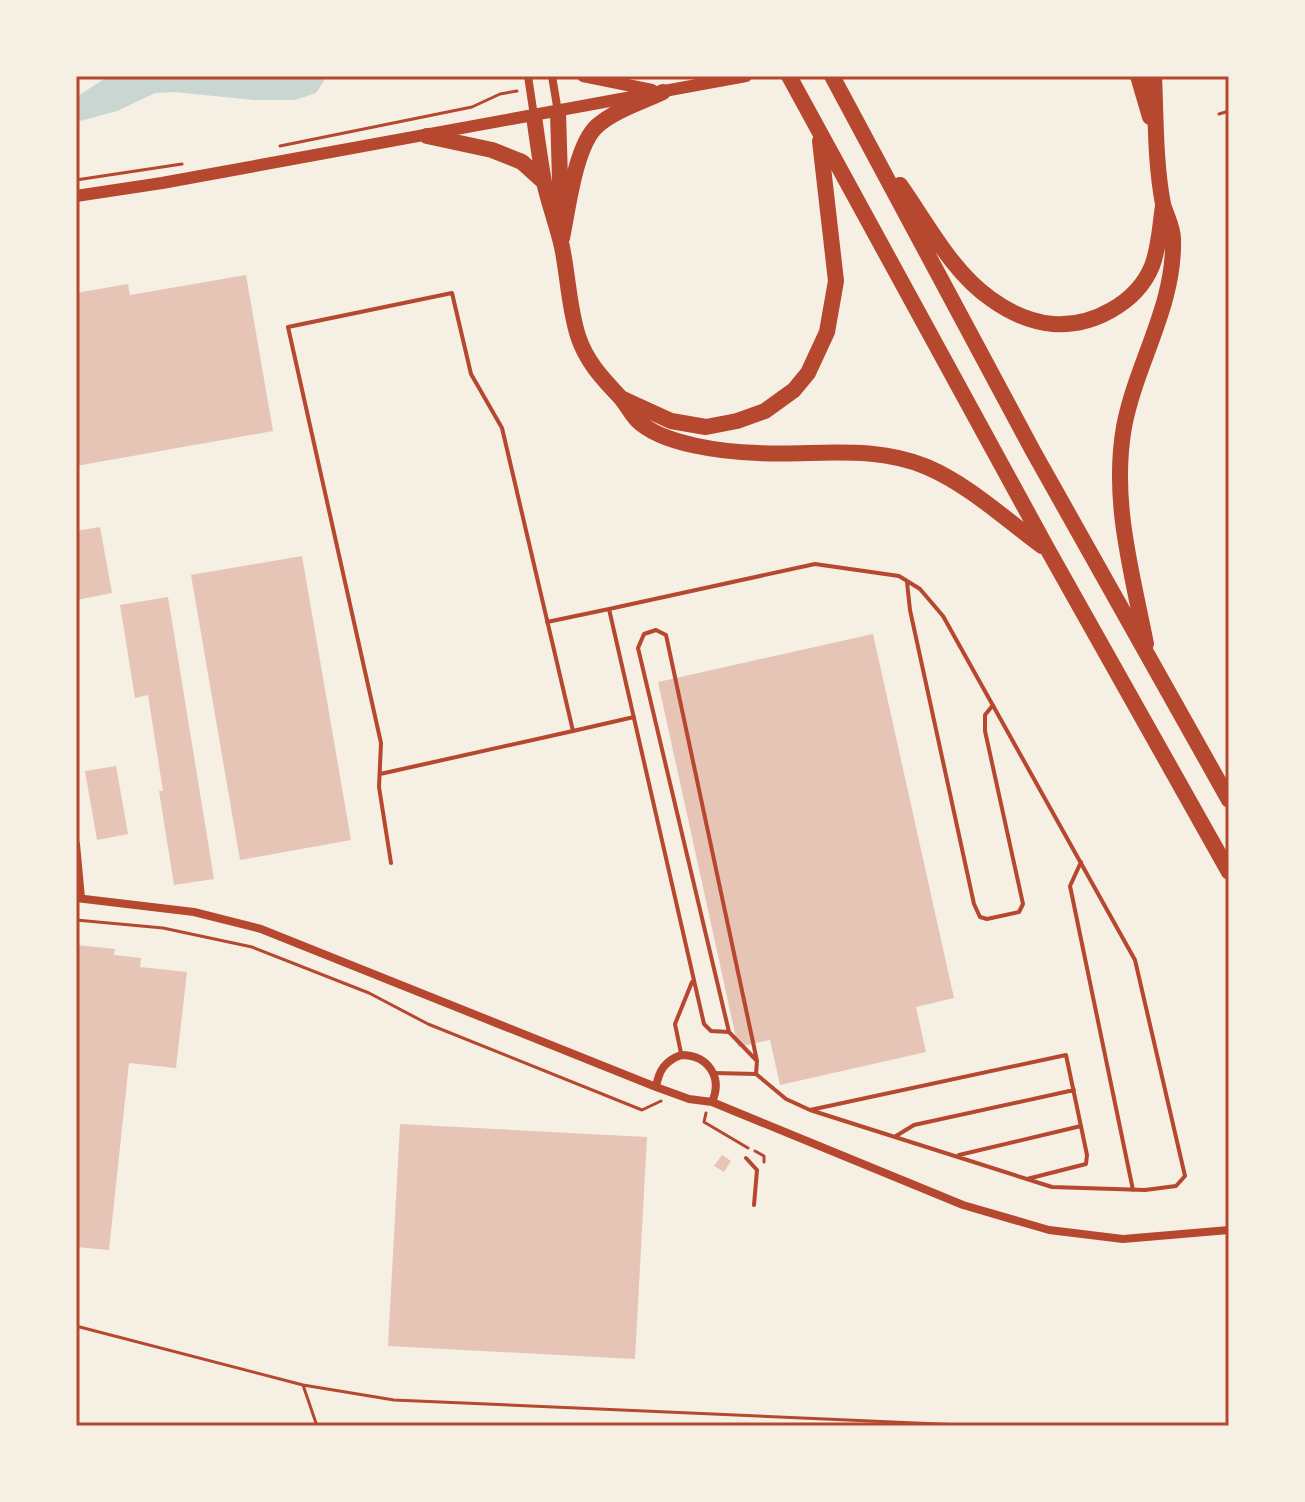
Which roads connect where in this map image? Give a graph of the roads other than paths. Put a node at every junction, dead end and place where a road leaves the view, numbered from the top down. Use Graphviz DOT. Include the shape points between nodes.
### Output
graph roads {
  1 [pos="528,76"];
  2 [pos="552,76"];
  3 [pos="583,76"];
  4 [pos="746,76"];
  5 [pos="789,76"];
  6 [pos="832,76"];
  7 [pos="1141,77"];
  8 [pos="663,92"];
  9 [pos="558,112"];
  10 [pos="534,116"];
  11 [pos="857,124"];
  12 [pos="820,134"];
  13 [pos="427,136"];
  14 [pos="544,182"];
  15 [pos="76,196"];
  16 [pos="1163,205"];
  17 [pos="561,244"];
  18 [pos="622,398"];
  19 [pos="1048,550"];
  20 [pos="907,581"];
  21 [pos="609,609"];
  22 [pos="547,622"];
  23 [pos="1150,661"];
  24 [pos="993,705"];
  25 [pos="634,717"];
  26 [pos="573,731"];
  27 [pos="380,774"];
  28 [pos="1229,800"];
  29 [pos="76,844"];
  30 [pos="1081,862"];
  31 [pos="391,863"];
  32 [pos="1229,872"];
  33 [pos="78,898"];
  34 [pos="693,980"];
  35 [pos="729,1032"];
  36 [pos="681,1055"];
  37 [pos="757,1061"];
  38 [pos="714,1073"];
  39 [pos="756,1074"];
  40 [pos="656,1087"];
  41 [pos="1074,1090"];
  42 [pos="712,1102"];
  43 [pos="810,1110"];
  44 [pos="1081,1126"];
  45 [pos="896,1136"];
  46 [pos="957,1156"];
  47 [pos="746,1158"];
  48 [pos="1027,1179"];
  49 [pos="1133,1190"];
  50 [pos="754,1205"];
  51 [pos="1229,1230"];
  1 -- 10 [label="street"];
  2 -- 9 [label="street"];
  3 -- 8 [label="main road"];
  4 -- 8 [label="main road"];
  5 -- 12 [label="highway"];
  6 -- 11 [label="highway"];
  7 -- 16 [label="highway" via="1156,139"];
  8 -- 9 [label="main road"];
  8 -- 17 [label="highway" via="595,127 576,175"];
  9 -- 10 [label="main road"];
  9 -- 17 [label="highway"];
  10 -- 13 [label="main road"];
  10 -- 14 [label="highway"];
  11 -- 16 [label="highway" via="961,271 991,299 1025,318 1081,322 1129,298 1151,269"];
  11 -- 23 [label="highway"];
  12 -- 18 [label="highway" via="836,281 827,332 808,373 765,411 706,427 671,421"];
  12 -- 19 [label="highway"];
  13 -- 14 [label="highway" via="492,150 522,162"];
  13 -- 15 [label="main road"];
  14 -- 17 [label="highway"];
  16 -- 23 [label="highway" via="1174,236 1170,273 1125,424 1119,464 1120,509"];
  17 -- 18 [label="highway" via="578,335 588,359"];
  18 -- 19 [label="highway" via="638,421 695,446 761,454 863,453 925,466 969,491"];
  19 -- 32 [label="highway"];
  20 -- 21 [label="lane" via="865,569 815,564"];
  20 -- 24 [label="lane" via="943,616"];
  20 -- 24 [label="lane" via="974,904 987,919 1019,912 1023,904 985,731 985,715"];
  21 -- 22 [label="lane"];
  21 -- 25 [label="lane"];
  22 -- 26 [label="lane"];
  22 -- 27 [label="lane" via="502,428 471,374 452,293 288,327 381,743"];
  23 -- 28 [label="highway"];
  24 -- 30 [label="lane"];
  25 -- 26 [label="lane"];
  25 -- 34 [label="lane"];
  26 -- 27 [label="lane"];
  27 -- 31 [label="lane"];
  29 -- 33 [label="street"];
  30 -- 49 [label="lane" via="1070,886 1072,901"];
  30 -- 49 [label="lane" via="1135,960 1185,1176 1176,1186"];
  33 -- 40 [label="street" via="194,912 261,929"];
  34 -- 35 [label="lane" via="704,1024 711,1031"];
  34 -- 36 [label="lane" via="675,1024"];
  35 -- 37 [label="lane"];
  35 -- 37 [label="lane" via="638,648 644,634 656,630 666,635"];
  36 -- 38 [label="street" via="701,1059"];
  36 -- 40 [label="street" via="664,1065"];
  37 -- 39 [label="lane"];
  38 -- 39 [label="lane"];
  38 -- 42 [label="street"];
  39 -- 43 [label="lane" via="786,1099"];
  40 -- 42 [label="street"];
  41 -- 43 [label="lane" via="1066,1055"];
  41 -- 44 [label="lane"];
  41 -- 45 [label="lane" via="914,1125"];
  42 -- 51 [label="street" via="963,1205 1049,1230 1123,1239"];
  43 -- 45 [label="lane"];
  44 -- 46 [label="lane"];
  44 -- 48 [label="lane" via="1086,1164"];
  45 -- 46 [label="lane"];
  46 -- 48 [label="lane"];
  47 -- 50 [label="lane" via="757,1170"];
  48 -- 49 [label="lane" via="1052,1187"];
}
